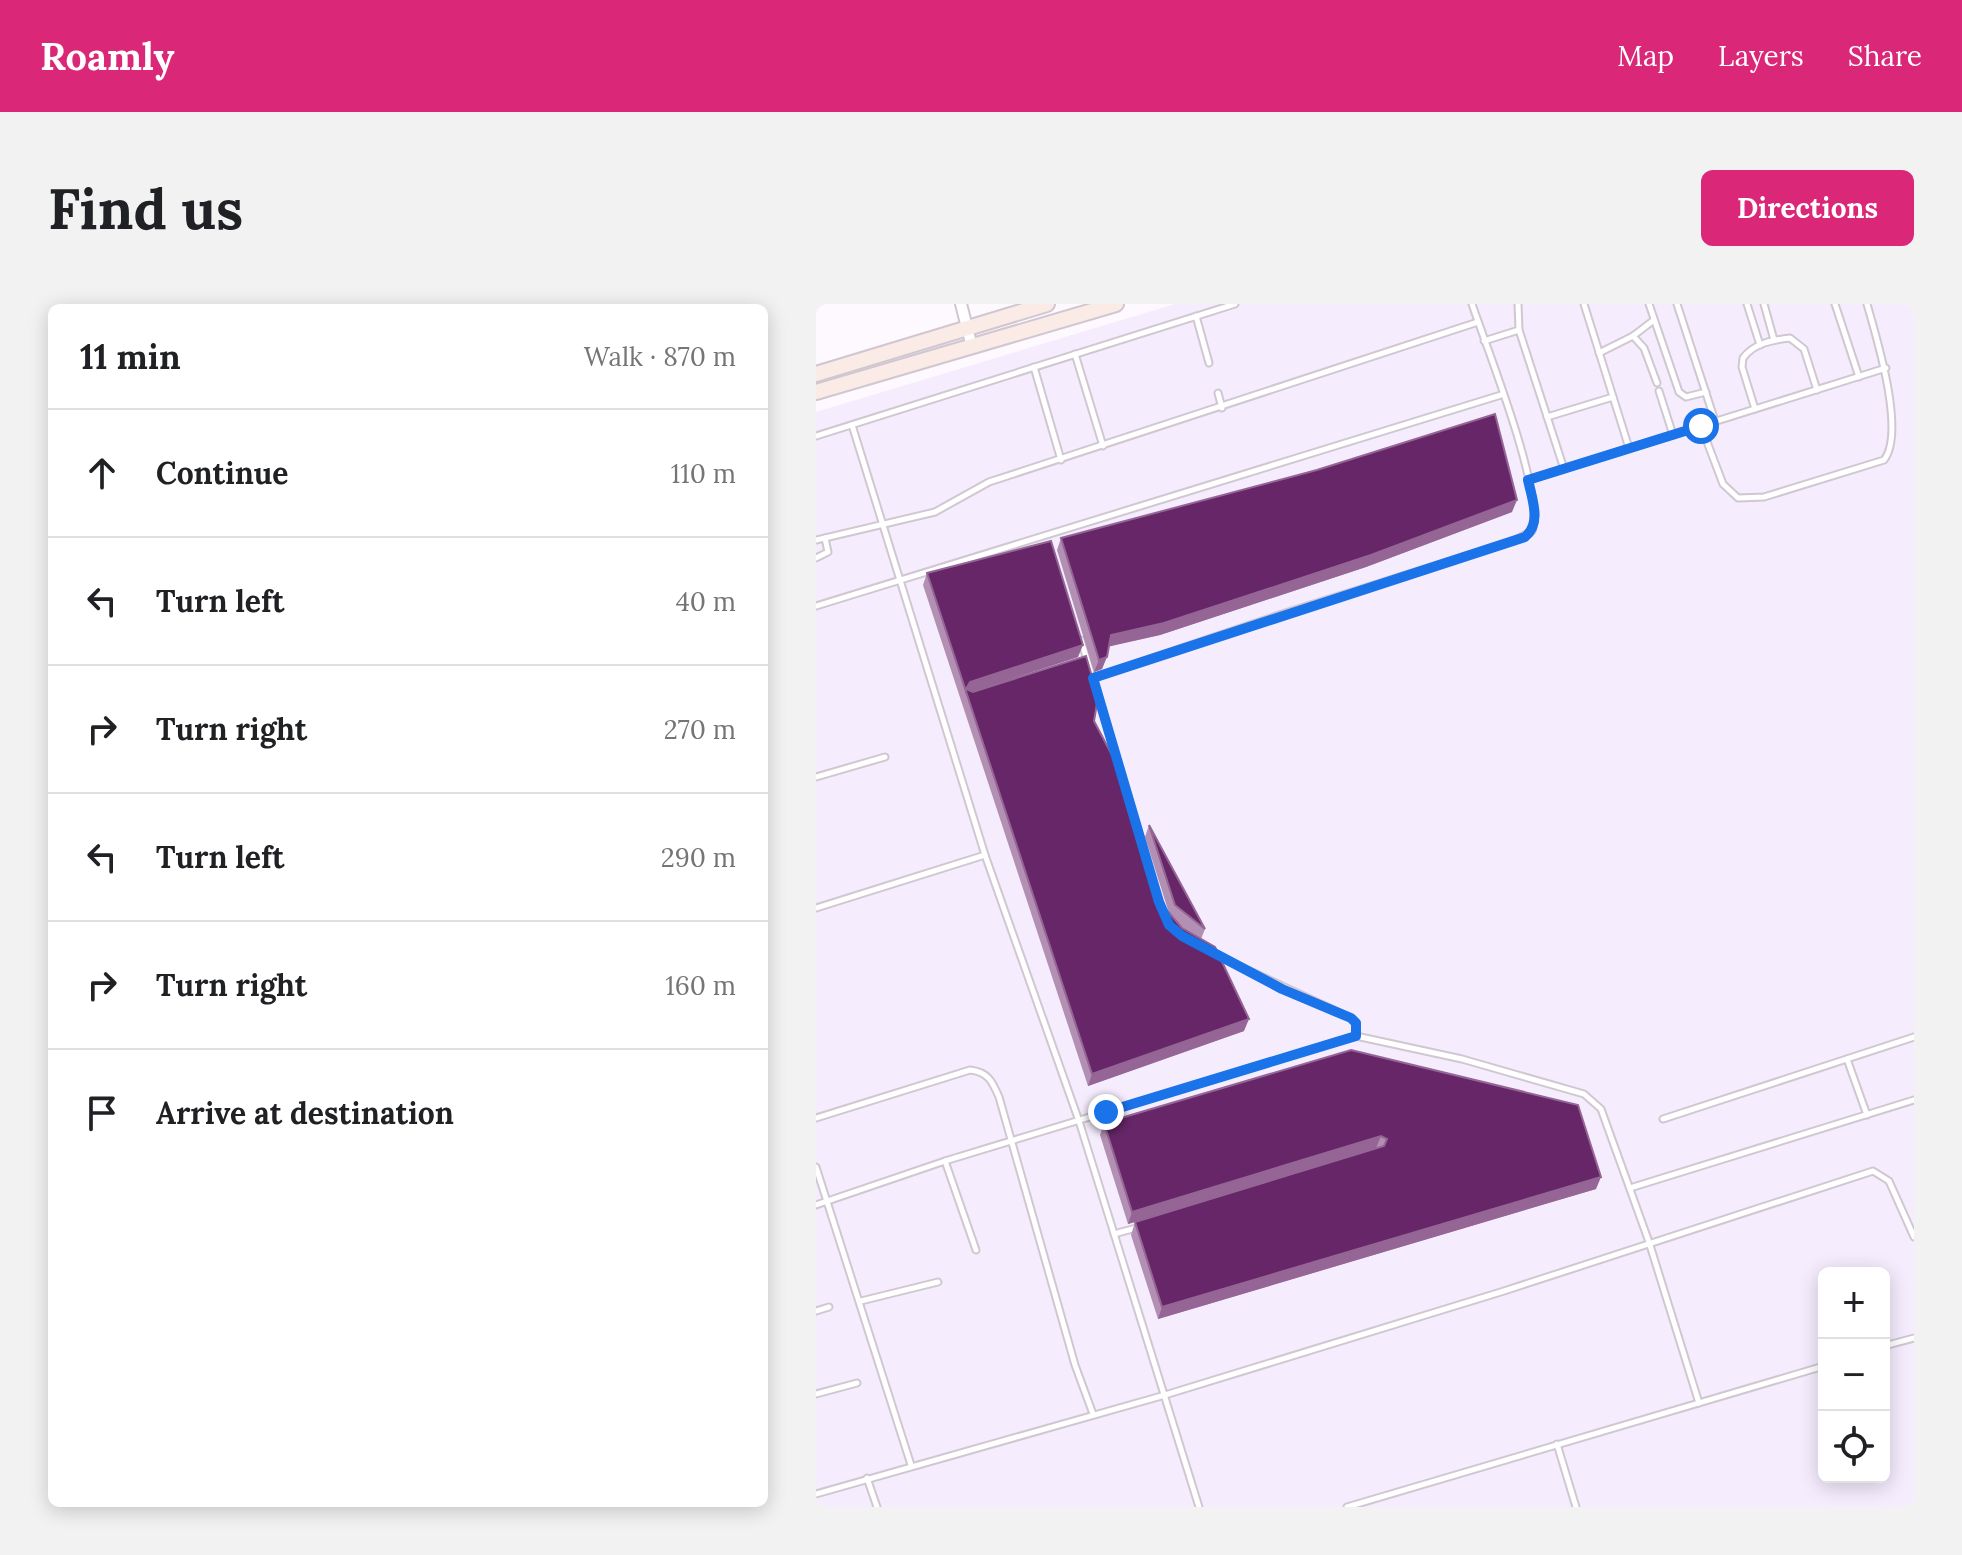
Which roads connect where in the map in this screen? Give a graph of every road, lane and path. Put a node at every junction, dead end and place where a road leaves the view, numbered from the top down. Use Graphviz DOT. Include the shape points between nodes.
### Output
graph roads {
  1 [pos="961,304"];
  2 [pos="1047,304"];
  3 [pos="1116,304"];
  4 [pos="1235,304"];
  5 [pos="1472,304"];
  6 [pos="1518,304"];
  7 [pos="1584,304"];
  8 [pos="1649,304"];
  9 [pos="1677,304"];
  10 [pos="1747,304"];
  11 [pos="1764,304"];
  12 [pos="1835,304"];
  13 [pos="1867,304"];
  14 [pos="1196,316"];
  15 [pos="1654,320"];
  16 [pos="1478,322"];
  17 [pos="967,329"];
  18 [pos="1519,330"];
  19 [pos="1633,336"];
  20 [pos="1774,340"];
  21 [pos="1484,341"];
  22 [pos="1760,345"];
  23 [pos="972,347"];
  24 [pos="1599,353"];
  25 [pos="1075,354"];
  26 [pos="1209,363"];
  27 [pos="1034,367"];
  28 [pos="1886,368"];
  29 [pos="816,374"];
  30 [pos="1859,377"];
  31 [pos="1657,383"];
  32 [pos="1817,390"];
  33 [pos="1659,391"];
  34 [pos="816,392"];
  35 [pos="1706,392"];
  36 [pos="1218,393"];
  37 [pos="1501,395"];
  38 [pos="1613,397"];
  39 [pos="1222,408"];
  40 [pos="1755,409"];
  41 [pos="1547,417"];
  42 [pos="1715,422"];
  43 [pos="852,425"];
  44 [pos="1701,426"];
  45 [pos="1673,435"];
  46 [pos="816,436"];
  47 [pos="1103,446"];
  48 [pos="1629,448"];
  49 [pos="1061,460"];
  50 [pos="1564,469"];
  51 [pos="1528,480"];
  52 [pos="882,523"];
  53 [pos="1046,533"];
  54 [pos="825,538"];
  55 [pos="816,540"];
  56 [pos="1051,547"];
  57 [pos="816,558"];
  58 [pos="900,579"];
  59 [pos="816,606"];
  60 [pos="1078,632"];
  61 [pos="1087,660"];
  62 [pos="1072,665"];
  63 [pos="1093,678"];
  64 [pos="885,757"];
  65 [pos="816,777"];
  66 [pos="1123,778"];
  67 [pos="985,855"];
  68 [pos="816,908"];
  69 [pos="1202,948"];
  70 [pos="1356,1036"];
  71 [pos="1914,1037"];
  72 [pos="1847,1059"];
  73 [pos="1914,1100"];
  74 [pos="1867,1115"];
  75 [pos="816,1118"];
  76 [pos="1663,1119"];
  77 [pos="1079,1121"];
  78 [pos="1012,1141"];
  79 [pos="945,1161"];
  80 [pos="816,1167"];
  81 [pos="1630,1188"];
  82 [pos="826,1202"];
  83 [pos="816,1205"];
  84 [pos="1144,1225"];
  85 [pos="1114,1234"];
  86 [pos="1914,1237"];
  87 [pos="1649,1242"];
  88 [pos="976,1250"];
  89 [pos="938,1282"];
  90 [pos="861,1301"];
  91 [pos="829,1307"];
  92 [pos="816,1311"];
  93 [pos="1914,1338"];
  94 [pos="1890,1344"];
  95 [pos="1818,1368"];
  96 [pos="857,1383"];
  97 [pos="816,1394"];
  98 [pos="1165,1395"];
  99 [pos="1699,1403"];
  100 [pos="1093,1414"];
  101 [pos="1557,1444"];
  102 [pos="911,1465"];
  103 [pos="867,1478"];
  104 [pos="817,1493"];
  105 [pos="877,1507"];
  106 [pos="1199,1507"];
  107 [pos="1347,1507"];
  108 [pos="1576,1507"];
  1 -- 17 [label="street"];
  2 -- 17 [label="main road"];
  3 -- 23 [label="main road"];
  4 -- 14 [label="lane"];
  5 -- 16 [label="lane"];
  6 -- 18 [label="lane"];
  7 -- 24 [label="lane"];
  8 -- 15 [label="lane"];
  9 -- 35 [label="lane"];
  10 -- 22 [label="lane"];
  11 -- 20 [label="lane"];
  12 -- 30 [label="lane"];
  13 -- 28 [label="lane"];
  14 -- 25 [label="lane"];
  14 -- 26 [label="lane"];
  15 -- 19 [label="lane"];
  15 -- 35 [label="lane" via="1679,392 1686,397"];
  16 -- 21 [label="lane"];
  16 -- 39 [label="lane"];
  17 -- 23 [label="street"];
  17 -- 29 [label="main road"];
  18 -- 21 [label="lane"];
  18 -- 41 [label="lane"];
  19 -- 24 [label="lane"];
  19 -- 31 [label="lane" via="1644,348"];
  20 -- 22 [label="lane"];
  20 -- 32 [label="lane" via="1790,338 1804,349"];
  21 -- 37 [label="lane"];
  22 -- 40 [label="lane" via="1748,352 1742,367"];
  23 -- 34 [label="main road"];
  24 -- 38 [label="lane"];
  25 -- 27 [label="lane"];
  25 -- 47 [label="lane"];
  27 -- 43 [label="lane"];
  27 -- 49 [label="lane"];
  28 -- 30 [label="lane"];
  28 -- 44 [label="lane" via="1891,443 1888,455 1874,465 1764,497 1738,498 1723,484"];
  30 -- 32 [label="lane"];
  32 -- 40 [label="lane"];
  33 -- 45 [label="lane"];
  35 -- 42 [label="lane"];
  36 -- 39 [label="lane"];
  37 -- 51 [label="lane"];
  37 -- 53 [label="lane"];
  38 -- 41 [label="lane"];
  38 -- 48 [label="lane"];
  39 -- 47 [label="lane"];
  40 -- 42 [label="lane"];
  41 -- 50 [label="lane"];
  42 -- 44 [label="lane"];
  43 -- 46 [label="lane"];
  43 -- 52 [label="lane"];
  44 -- 45 [label="lane"];
  45 -- 48 [label="lane"];
  47 -- 49 [label="lane"];
  48 -- 50 [label="lane"];
  49 -- 52 [label="lane" via="989,482 935,512"];
  50 -- 51 [label="lane"];
  51 -- 63 [label="lane" via="1535,521 1525,537"];
  52 -- 54 [label="lane"];
  52 -- 58 [label="lane"];
  53 -- 56 [label="lane"];
  53 -- 58 [label="lane"];
  54 -- 55 [label="lane"];
  54 -- 57 [label="lane" via="828,552"];
  58 -- 59 [label="lane"];
  58 -- 67 [label="lane"];
  60 -- 61 [label="lane"];
  61 -- 62 [label="lane"];
  61 -- 63 [label="lane"];
  63 -- 66 [label="lane"];
  64 -- 65 [label="lane"];
  67 -- 68 [label="lane"];
  67 -- 77 [label="lane"];
  69 -- 70 [label="lane" via="1351,1018"];
  70 -- 77 [label="lane"];
  70 -- 81 [label="lane" via="1584,1094 1601,1109"];
  71 -- 72 [label="lane"];
  72 -- 74 [label="lane"];
  72 -- 76 [label="lane"];
  73 -- 74 [label="lane"];
  74 -- 81 [label="lane"];
  75 -- 78 [label="lane" via="977,1071 995,1088"];
  77 -- 78 [label="lane"];
  77 -- 85 [label="lane"];
  78 -- 79 [label="lane"];
  78 -- 100 [label="lane"];
  79 -- 82 [label="lane"];
  79 -- 88 [label="lane"];
  80 -- 82 [label="lane"];
  81 -- 87 [label="lane"];
  82 -- 83 [label="lane"];
  82 -- 90 [label="lane"];
  84 -- 85 [label="lane"];
  85 -- 98 [label="lane"];
  86 -- 87 [label="lane" via="1889,1181 1873,1171"];
  87 -- 98 [label="lane"];
  87 -- 99 [label="lane"];
  89 -- 90 [label="lane"];
  90 -- 102 [label="lane"];
  91 -- 92 [label="lane"];
  93 -- 94 [label="lane"];
  95 -- 99 [label="lane"];
  96 -- 97 [label="lane"];
  98 -- 100 [label="lane"];
  98 -- 106 [label="lane"];
  99 -- 101 [label="lane"];
  100 -- 102 [label="lane"];
  101 -- 107 [label="lane"];
  101 -- 108 [label="lane"];
  102 -- 103 [label="lane"];
  103 -- 104 [label="lane"];
  103 -- 105 [label="lane"];
}
